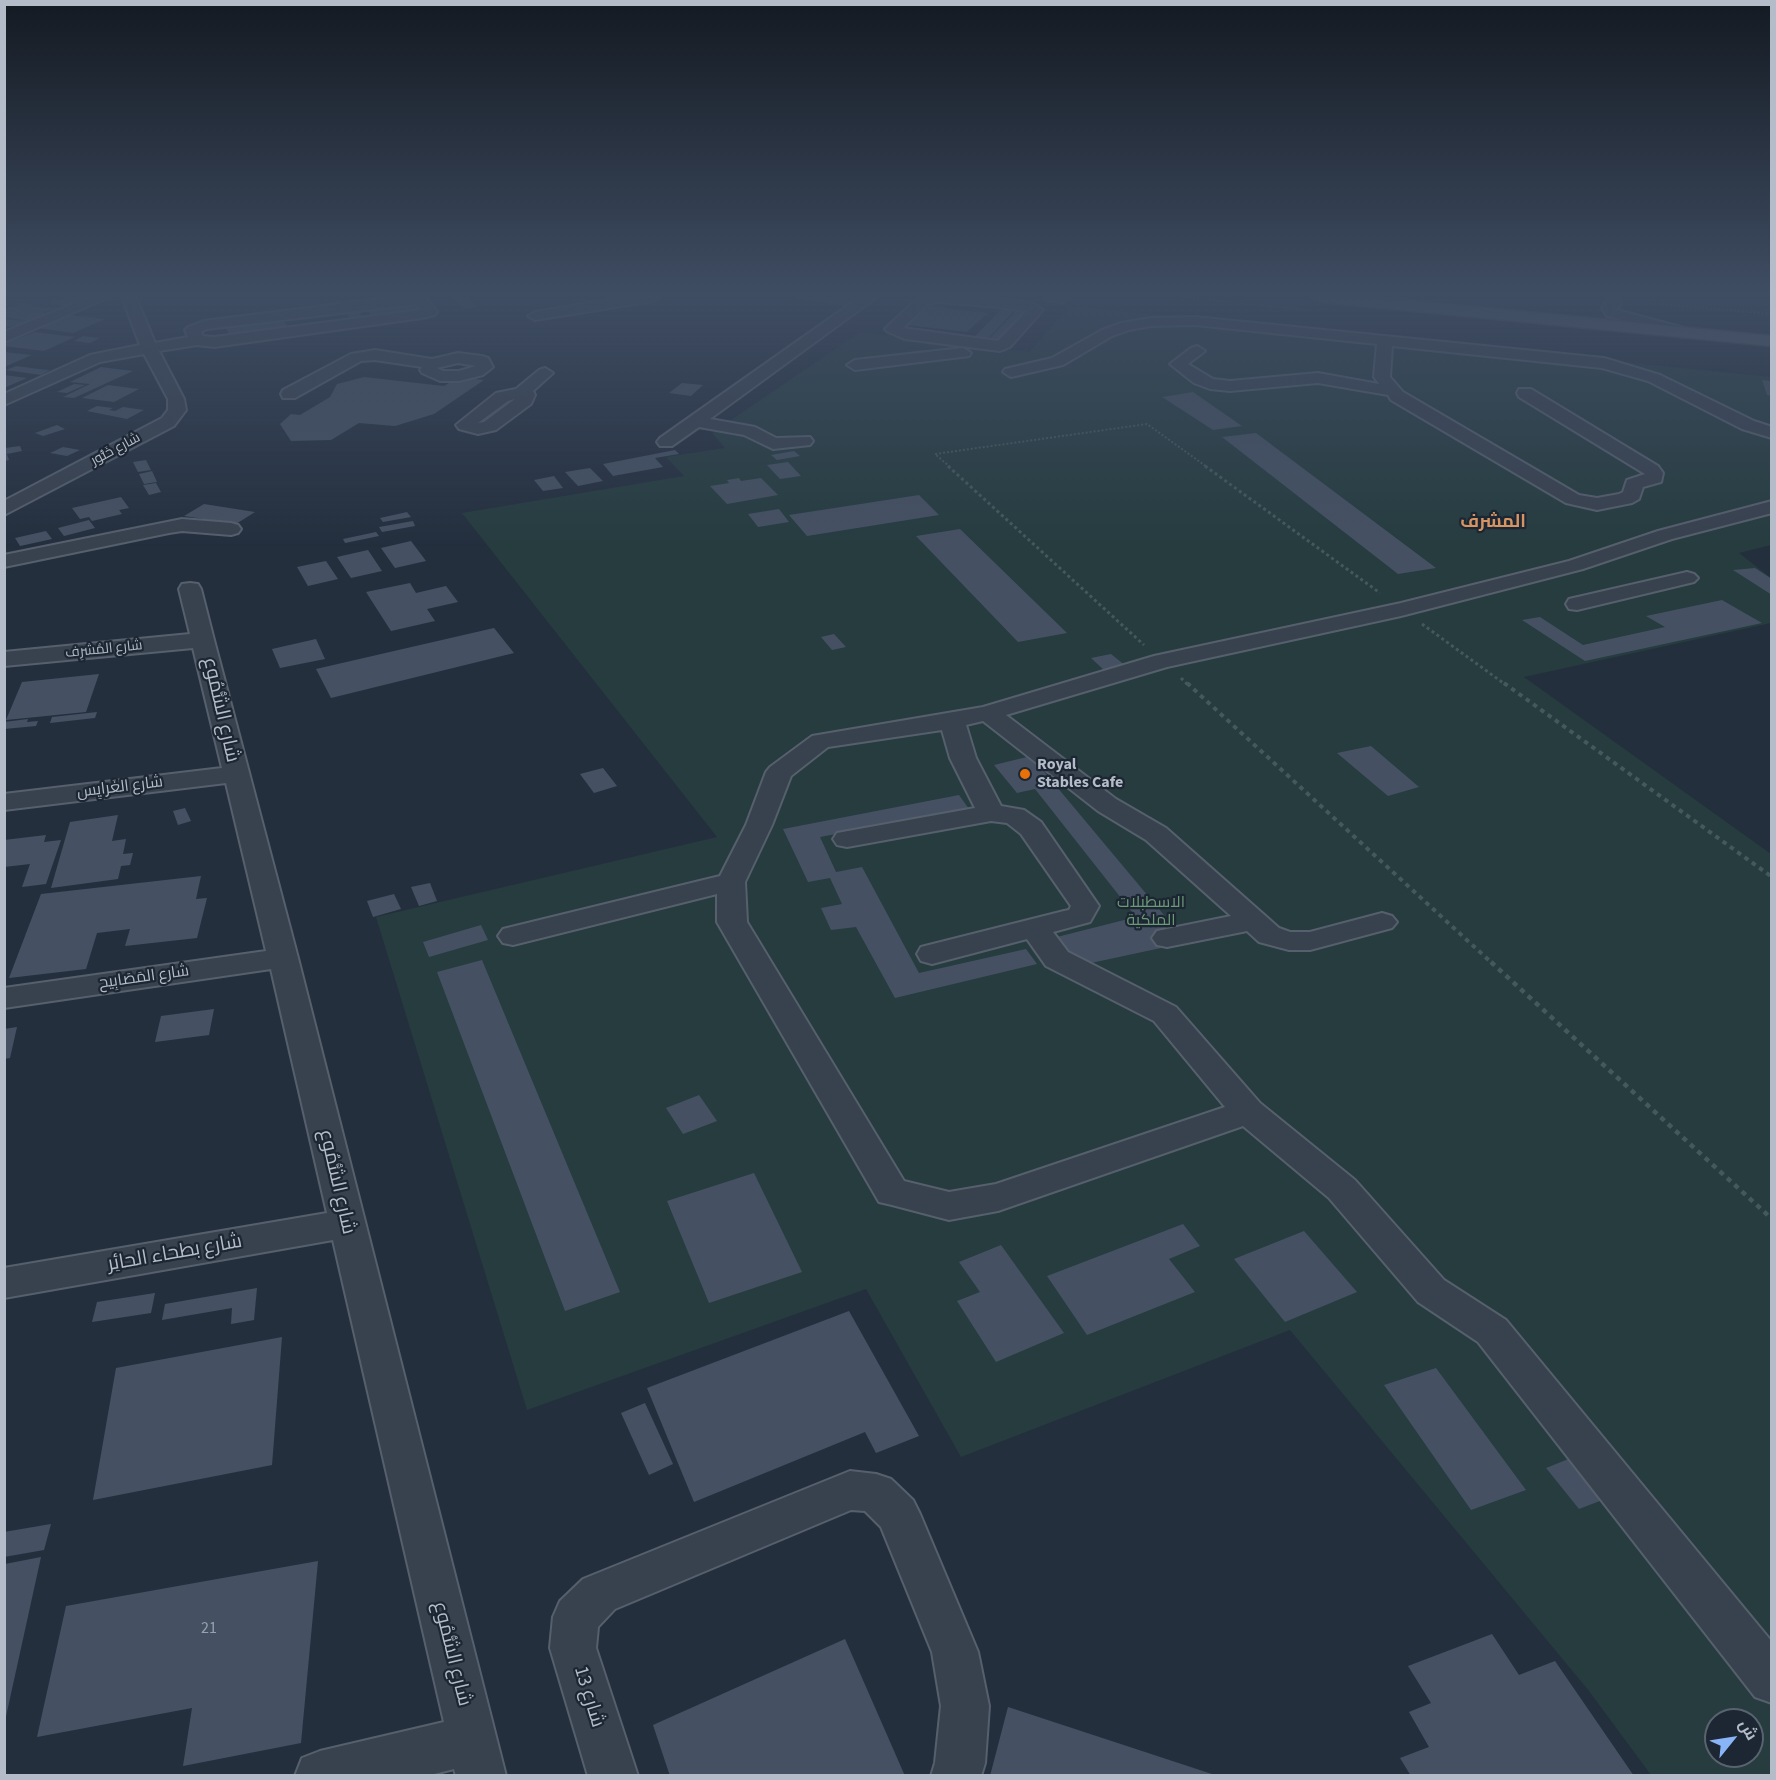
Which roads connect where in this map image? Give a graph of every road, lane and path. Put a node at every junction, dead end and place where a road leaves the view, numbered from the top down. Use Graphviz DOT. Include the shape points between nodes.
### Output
graph roads {
  1 [pos="46,380"];
  2 [pos="166,380"];
  3 [pos="315,380"];
  4 [pos="537,380"];
  5 [pos="753,380"];
  6 [pos="1022,380"];
  7 [pos="1200,380"];
  8 [pos="1295,380"];
  9 [pos="1331,380"];
  10 [pos="1384,380"];
  11 [pos="1658,380"];
  12 [pos="1031,386"];
  13 [pos="1391,390"];
  14 [pos="521,393"];
  15 [pos="1525,393"];
  16 [pos="289,394"];
  17 [pos="4,400"];
  18 [pos="695,421"];
  19 [pos="1772,433"];
  20 [pos="804,441"];
  21 [pos="666,442"];
  22 [pos="1772,507"];
  23 [pos="4,509"];
  24 [pos="231,529"];
  25 [pos="4,561"];
  26 [pos="1576,565"];
  27 [pos="1687,578"];
  28 [pos="190,589"];
  29 [pos="1630,591"];
  30 [pos="1577,603"];
  31 [pos="1401,609"];
  32 [pos="203,640"];
  33 [pos="4,659"];
  34 [pos="1162,661"];
  35 [pos="988,712"];
  36 [pos="952,721"];
  37 [pos="235,774"];
  38 [pos="4,802"];
  39 [pos="991,813"];
  40 [pos="847,839"];
  41 [pos="1772,877"];
  42 [pos="731,882"];
  43 [pos="1252,921"];
  44 [pos="1382,922"];
  45 [pos="1034,928"];
  46 [pos="513,936"];
  47 [pos="1167,938"];
  48 [pos="932,954"];
  49 [pos="283,958"];
  50 [pos="4,998"];
  51 [pos="1248,1112"];
  52 [pos="1772,1219"];
  53 [pos="346,1224"];
  54 [pos="4,1283"];
  55 [pos="1772,1680"];
  56 [pos="477,1758"];
  57 [pos="320,1776"];
  58 [pos="613,1776"];
  59 [pos="956,1776"];
  1 -- 17 [label="street"];
  2 -- 23 [label="street, شارع خَنُّور" via="177,410 168,422"];
  3 -- 16 [label="street"];
  4 -- 14 [label="street"];
  5 -- 18 [label="street"];
  6 -- 12 [label="street"];
  7 -- 8 [label="street" via="1230,386"];
  9 -- 13 [label="street"];
  10 -- 13 [label="street"];
  11 -- 19 [label="street"];
  13 -- 15 [label="street" via="1573,499 1597,504 1625,499 1632,495 1634,484 1654,478 1650,470"];
  18 -- 20 [label="street" via="749,431 773,444"];
  18 -- 21 [label="street"];
  22 -- 26 [label="street" via="1665,535"];
  24 -- 25 [label="street" via="182,525"];
  26 -- 29 [label="street"];
  26 -- 31 [label="street"];
  27 -- 29 [label="street"];
  28 -- 32 [label="street, شارع الشُّمُوع"];
  29 -- 30 [label="street"];
  31 -- 34 [label="street"];
  31 -- 34 [label="path" via="1147,424 935,454"];
  31 -- 41 [label="path"];
  32 -- 33 [label="street, شارع المُشرِف"];
  32 -- 37 [label="street, شارع الشُّمُوع"];
  34 -- 35 [label="street"];
  34 -- 52 [label="path"];
  35 -- 36 [label="street"];
  35 -- 43 [label="street" via="1107,805 1156,834"];
  36 -- 39 [label="street" via="963,758"];
  36 -- 42 [label="street" via="821,741 780,772"];
  37 -- 38 [label="street, شارع الغَرايِس"];
  37 -- 49 [label="street, شارع الشُّمُوع"];
  39 -- 40 [label="street"];
  39 -- 45 [label="street" via="1015,816 1025,822 1085,906 1080,915"];
  42 -- 46 [label="street"];
  42 -- 51 [label="street" via="732,922 892,1192 949,1206 998,1197"];
  43 -- 44 [label="street" via="1269,935 1300,942"];
  43 -- 47 [label="street"];
  45 -- 48 [label="street"];
  45 -- 51 [label="street" via="1057,959 1165,1014"];
  49 -- 50 [label="street, شارع المَصَابِيح"];
  49 -- 53 [label="street, شارع الشُّمُوع"];
  51 -- 55 [label="street" via="1342,1190 1431,1291 1492,1331"];
  53 -- 54 [label="street, شارع بطحاء الحائِر"];
  53 -- 56 [label="street, شارع الشُّمُوع"];
  56 -- 57 [label="street"];
  58 -- 59 [label="street, شارع 13" via="573,1648 576,1617 599,1594 850,1490 876,1493 898,1514 955,1652 965,1706"];
}
